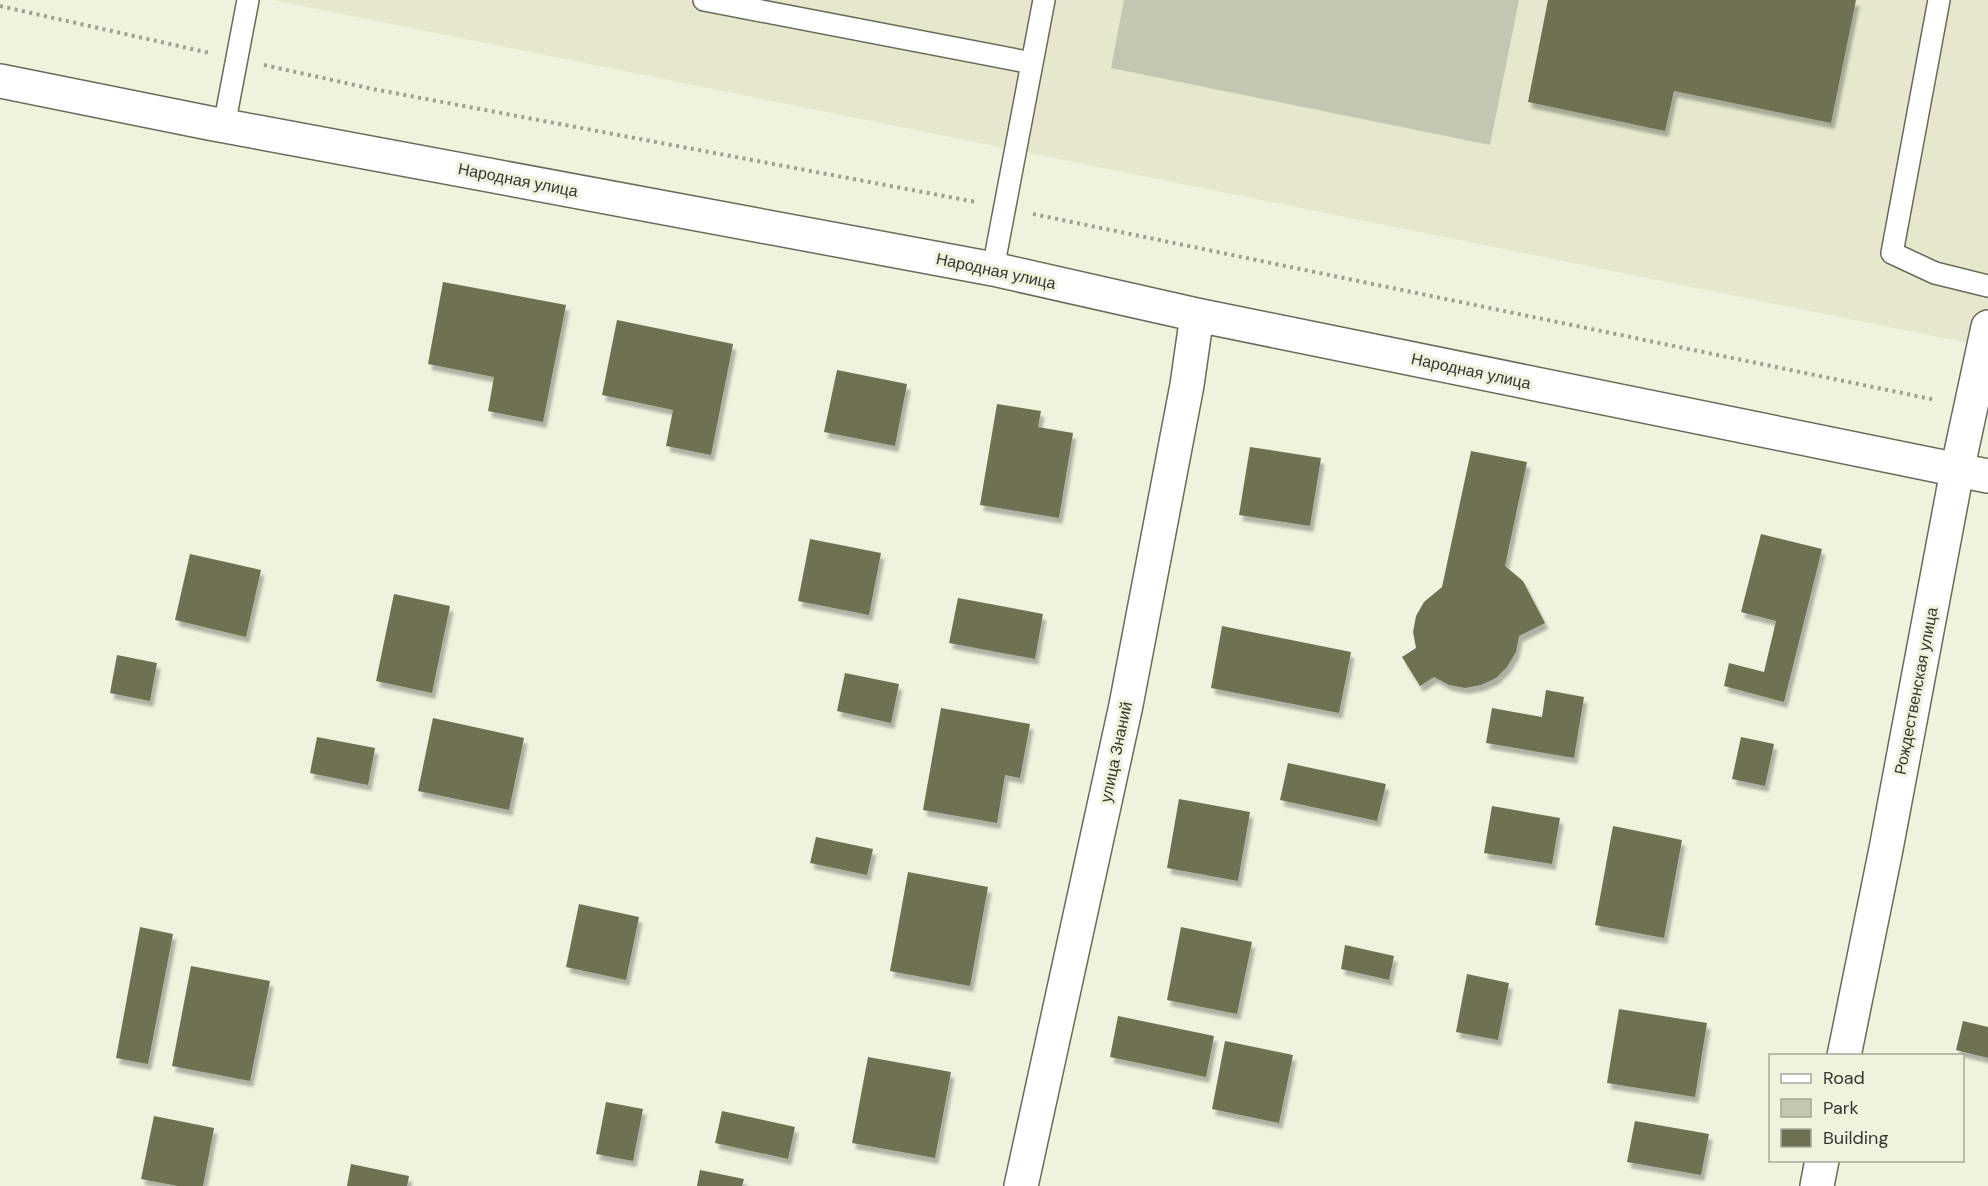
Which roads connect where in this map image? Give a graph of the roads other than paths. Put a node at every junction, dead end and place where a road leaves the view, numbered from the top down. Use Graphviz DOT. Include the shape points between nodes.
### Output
graph roads {
  1 [pos="248,0"];
  2 [pos="704,0"];
  3 [pos="1044,0"];
  4 [pos="1938,0"];
  5 [pos="1032,63"];
  6 [pos="0,81"];
  7 [pos="224,126"];
  8 [pos="993,269"];
  9 [pos="1988,286"];
  10 [pos="1197,315"];
  11 [pos="1988,327"];
  12 [pos="1973,473"];
  13 [pos="1844,1054"];
  14 [pos="1822,1162"];
  15 [pos="1021,1186"];
  16 [pos="1817,1186"];
  1 -- 7 [label="lane"];
  2 -- 5 [label="lane"];
  3 -- 5 [label="lane"];
  4 -- 9 [label="lane" via="1892,253 1935,273"];
  5 -- 8 [label="lane"];
  6 -- 7 [label="street, Народная улица"];
  7 -- 8 [label="street, Народная улица"];
  8 -- 10 [label="street, Народная улица"];
  10 -- 12 [label="street, Народная улица"];
  10 -- 15 [label="street, улица Знаний" via="1126,705"];
  11 -- 12 [label="street, Рождественская улица"];
  12 -- 13 [label="street, Рождественская улица" via="1886,849"];
  14 -- 16 [label="street"];
}
